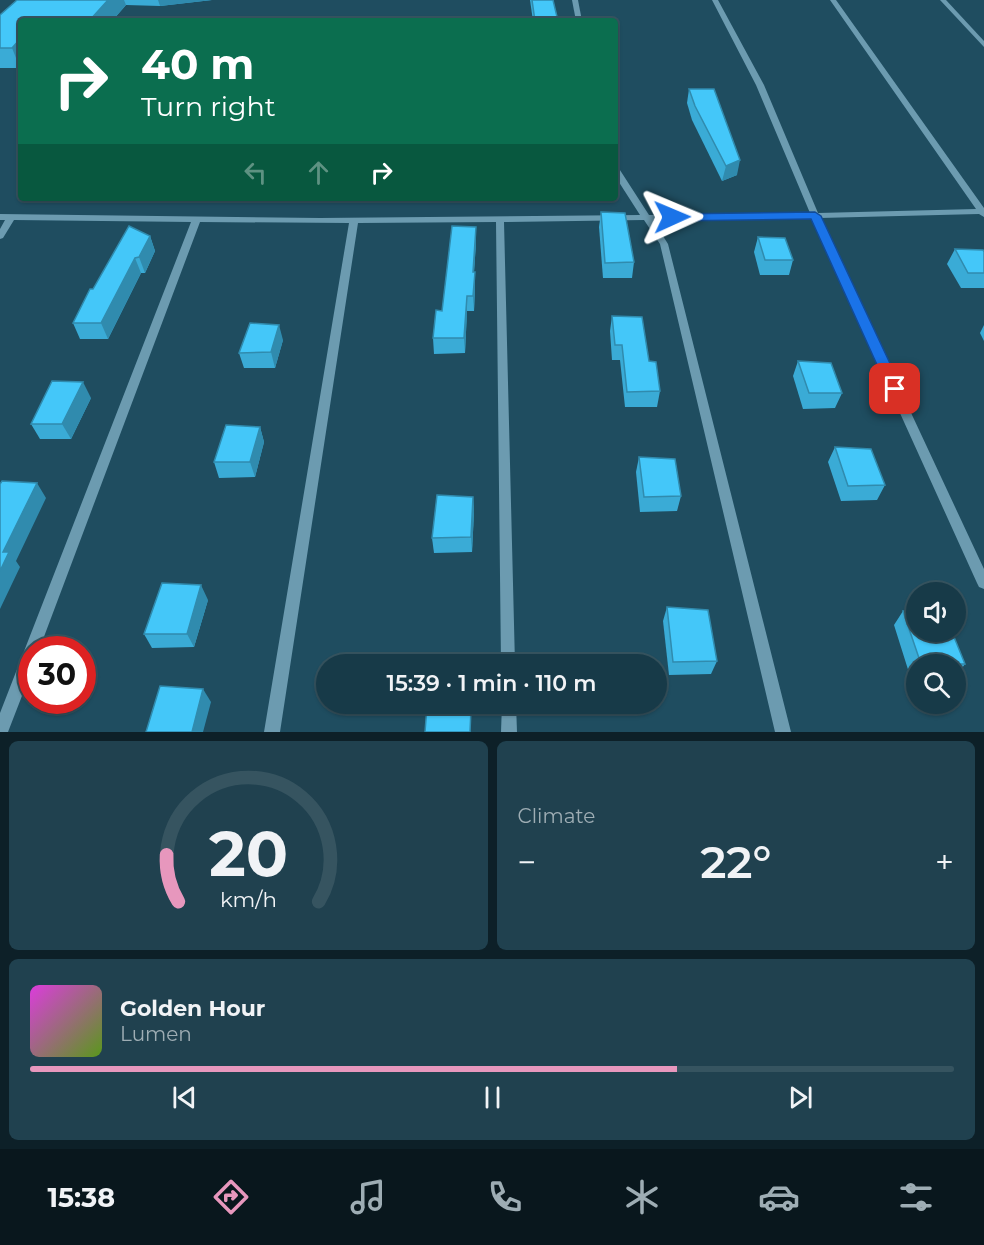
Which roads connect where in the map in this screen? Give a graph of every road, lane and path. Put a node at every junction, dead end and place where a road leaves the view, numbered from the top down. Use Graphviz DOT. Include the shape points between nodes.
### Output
graph roads {
  1 [pos="575,0"];
  2 [pos="715,0"];
  3 [pos="833,0"];
  4 [pos="943,0"];
  5 [pos="578,18"];
  6 [pos="984,45"];
  7 [pos="618,175"];
  8 [pos="983,212"];
  9 [pos="12,216"];
  10 [pos="815,216"];
  11 [pos="0,217"];
  12 [pos="648,217"];
  13 [pos="197,219"];
  14 [pos="500,219"];
  15 [pos="354,221"];
  16 [pos="0,236"];
  17 [pos="984,583"];
  18 [pos="37,636"];
  19 [pos="508,654"];
  20 [pos="18,686"];
  21 [pos="509,714"];
  22 [pos="0,732"];
  23 [pos="272,732"];
  24 [pos="509,732"];
  25 [pos="783,732"];
  1 -- 5 [label="street"];
  2 -- 10 [label="street" via="760,85"];
  3 -- 8 [label="street"];
  4 -- 6 [label="street"];
  7 -- 12 [label="street"];
  8 -- 10 [label="street"];
  9 -- 11 [label="street"];
  9 -- 13 [label="street"];
  9 -- 16 [label="street"];
  10 -- 12 [label="street"];
  10 -- 17 [label="street"];
  12 -- 14 [label="street"];
  12 -- 25 [label="street" via="664,244"];
  13 -- 15 [label="street"];
  13 -- 18 [label="street"];
  14 -- 15 [label="street"];
  14 -- 19 [label="street"];
  15 -- 23 [label="street"];
  20 -- 22 [label="street"];
  21 -- 24 [label="street"];
}
